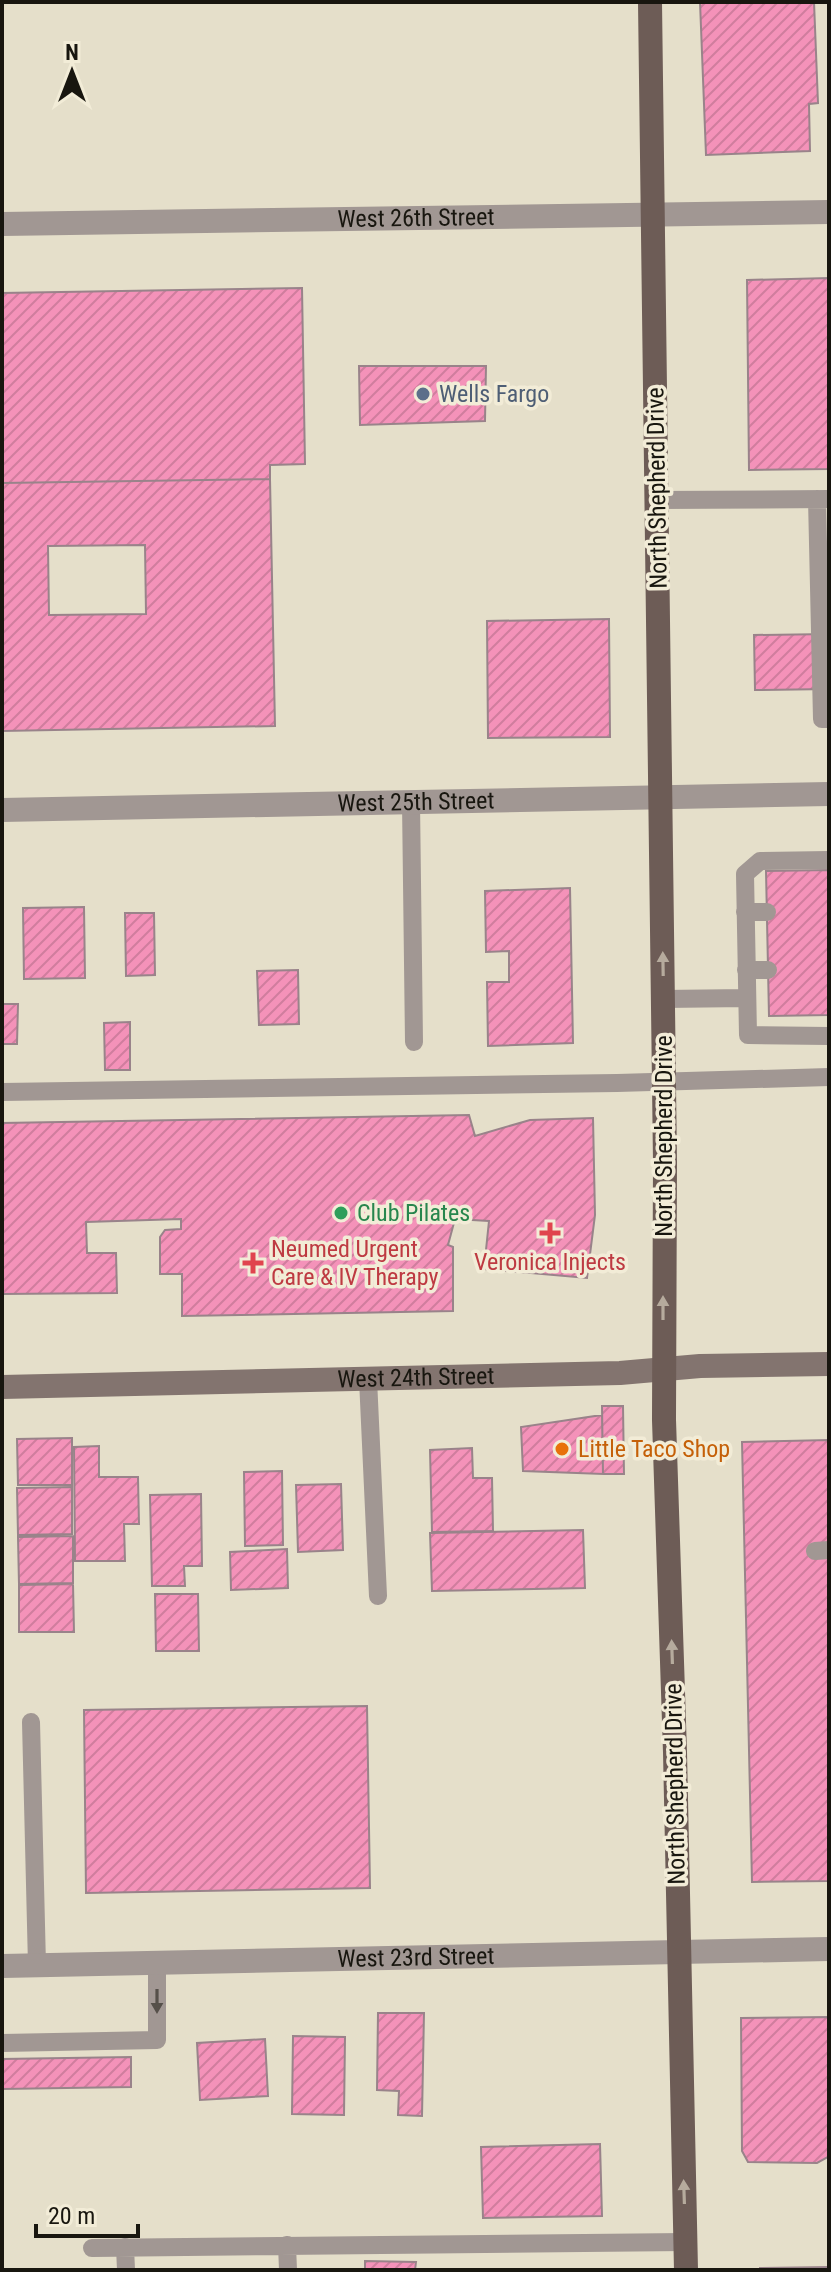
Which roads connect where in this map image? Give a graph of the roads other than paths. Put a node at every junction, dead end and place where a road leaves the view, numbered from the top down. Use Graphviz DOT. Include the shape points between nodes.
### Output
graph roads {
  1 [pos="650,2"];
  2 [pos="829,212"];
  3 [pos="654,215"];
  4 [pos="2,224"];
  5 [pos="823,499"];
  6 [pos="657,500"];
  7 [pos="829,719"];
  8 [pos="829,794"];
  9 [pos="659,795"];
  10 [pos="411,802"];
  11 [pos="2,810"];
  12 [pos="829,860"];
  13 [pos="745,912"];
  14 [pos="767,912"];
  15 [pos="746,970"];
  16 [pos="768,970"];
  17 [pos="747,998"];
  18 [pos="663,999"];
  19 [pos="829,1036"];
  20 [pos="414,1042"];
  21 [pos="829,1077"];
  22 [pos="664,1081"];
  23 [pos="2,1092"];
  24 [pos="829,1364"];
  25 [pos="665,1367"];
  26 [pos="368,1379"];
  27 [pos="2,1387"];
  28 [pos="378,1596"];
  29 [pos="31,1722"];
  30 [pos="829,1949"];
  31 [pos="679,1951"];
  32 [pos="157,1962"];
  33 [pos="37,1965"];
  34 [pos="2,1966"];
  35 [pos="2,2043"];
  36 [pos="686,2242"];
  37 [pos="287,2245"];
  38 [pos="125,2247"];
  39 [pos="92,2248"];
  40 [pos="126,2270"];
  41 [pos="288,2270"];
  42 [pos="686,2270"];
  1 -- 3 [label="main road, North Shepherd Drive"];
  2 -- 3 [label="street, West 26th Street"];
  3 -- 4 [label="street, West 26th Street"];
  3 -- 6 [label="main road, North Shepherd Drive"];
  5 -- 6 [label="lane"];
  5 -- 7 [label="lane" via="822,719"];
  6 -- 9 [label="main road, North Shepherd Drive"];
  8 -- 9 [label="street, West 25th Street"];
  9 -- 10 [label="street, West 25th Street"];
  18 -- 9 [label="main road, North Shepherd Drive, one-way"];
  10 -- 11 [label="street, West 25th Street"];
  10 -- 20 [label="lane"];
  12 -- 13 [label="lane" via="760,861 745,874"];
  13 -- 14 [label="lane"];
  13 -- 15 [label="lane"];
  15 -- 16 [label="lane"];
  15 -- 17 [label="lane"];
  17 -- 18 [label="lane"];
  17 -- 19 [label="lane" via="748,1035"];
  18 -- 22 [label="main road, North Shepherd Drive"];
  21 -- 22 [label="lane"];
  22 -- 23 [label="lane"];
  25 -- 22 [label="main road, North Shepherd Drive, one-way"];
  24 -- 25 [label="street, West 24th Street"];
  25 -- 26 [label="street, West 24th Street" via="620,1373"];
  31 -- 25 [label="main road, North Shepherd Drive, one-way"];
  26 -- 27 [label="street, West 24th Street"];
  26 -- 28 [label="lane"];
  29 -- 33 [label="lane"];
  30 -- 31 [label="street, West 23rd Street"];
  31 -- 32 [label="street, West 23rd Street"];
  36 -- 31 [label="main road, North Shepherd Drive, one-way"];
  32 -- 33 [label="street, West 23rd Street"];
  32 -- 35 [label="lane, one-way" via="157,2040"];
  33 -- 34 [label="street, West 23rd Street"];
  36 -- 37 [label="lane"];
  36 -- 42 [label="main road, North Shepherd Drive"];
  37 -- 38 [label="lane"];
  37 -- 41 [label="lane"];
  38 -- 39 [label="lane"];
  38 -- 40 [label="lane"];
}
